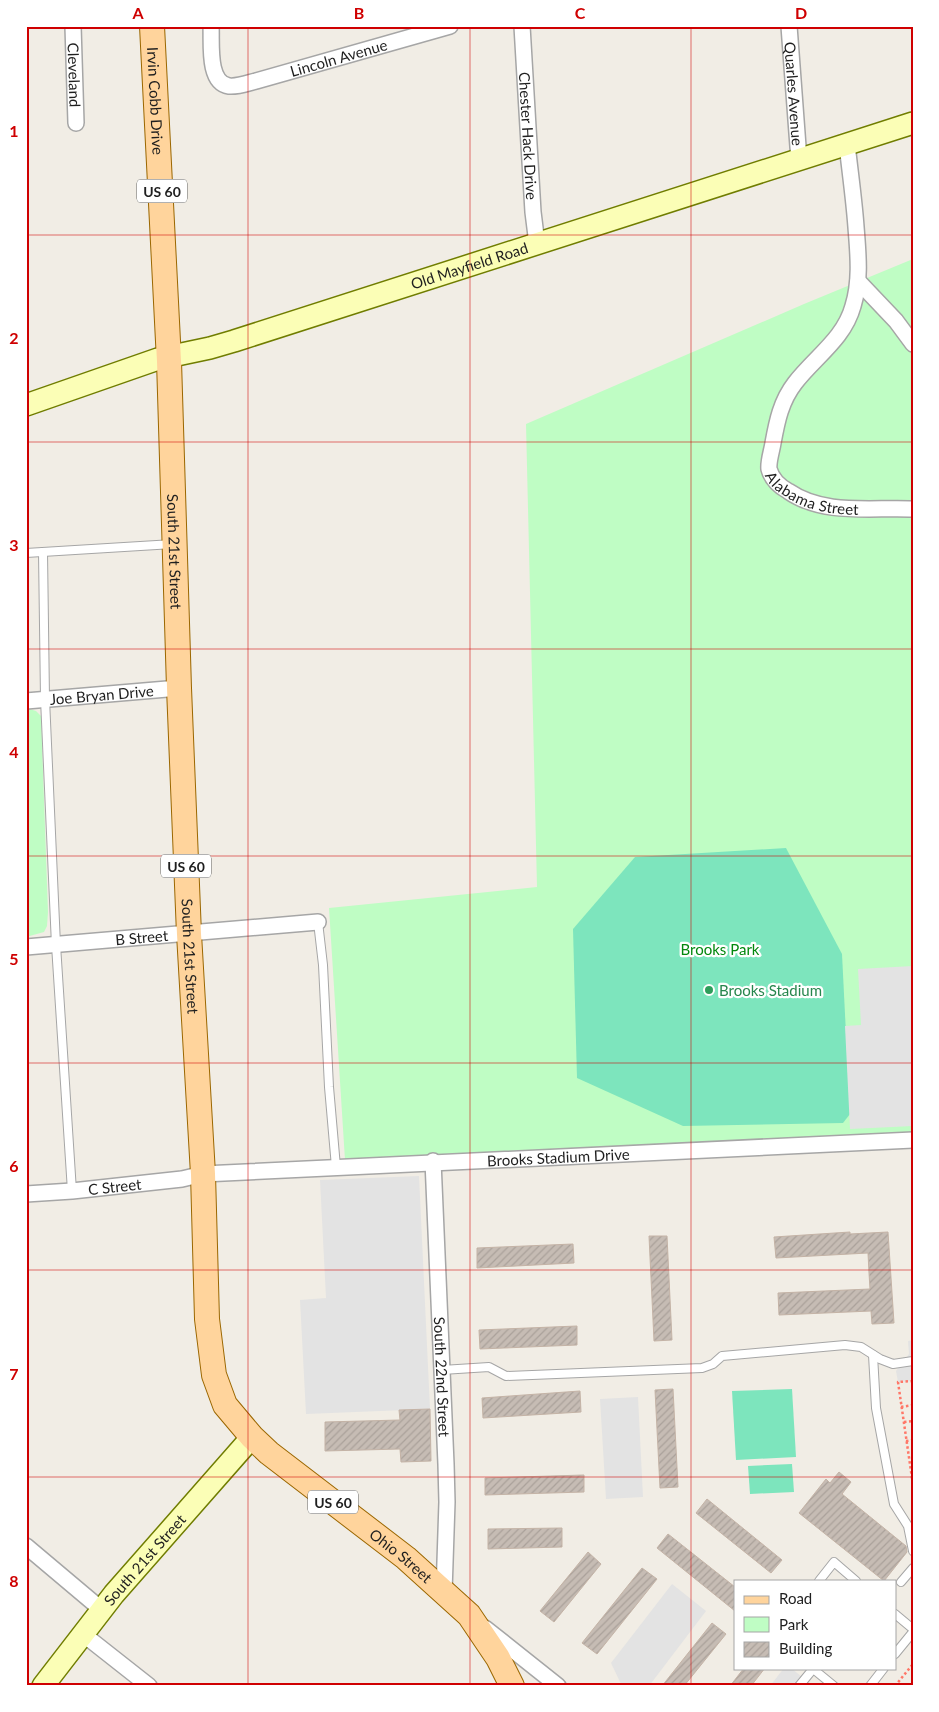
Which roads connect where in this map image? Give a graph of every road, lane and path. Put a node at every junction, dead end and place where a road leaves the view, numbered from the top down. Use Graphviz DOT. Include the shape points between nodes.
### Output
graph roads {
  1 [pos="73,26"];
  2 [pos="152,26"];
  3 [pos="211,26"];
  4 [pos="450,26"];
  5 [pos="522,26"];
  6 [pos="789,26"];
  7 [pos="76,123"];
  8 [pos="913,123"];
  9 [pos="847,144"];
  10 [pos="799,160"];
  11 [pos="537,244"];
  12 [pos="858,281"];
  13 [pos="913,344"];
  14 [pos="169,356"];
  15 [pos="26,404"];
  16 [pos="913,509"];
  17 [pos="175,544"];
  18 [pos="43,552"];
  19 [pos="26,553"];
  20 [pos="179,688"];
  21 [pos="45,699"];
  22 [pos="26,701"];
  23 [pos="318,922"];
  24 [pos="189,934"];
  25 [pos="56,945"];
  26 [pos="26,947"];
  27 [pos="913,1140"];
  28 [pos="433,1162"];
  29 [pos="336,1167"];
  30 [pos="203,1174"];
  31 [pos="72,1191"];
  32 [pos="26,1194"];
  33 [pos="873,1355"];
  34 [pos="913,1361"];
  35 [pos="442,1370"];
  36 [pos="214,1375"];
  37 [pos="913,1380"];
  38 [pos="913,1405"];
  39 [pos="902,1407"];
  40 [pos="913,1421"];
  41 [pos="904,1422"];
  42 [pos="252,1437"];
  43 [pos="913,1440"];
  44 [pos="906,1441"];
  45 [pos="913,1456"];
  46 [pos="909,1457"];
  47 [pos="912,1469"];
  48 [pos="913,1485"];
  49 [pos="26,1546"];
  50 [pos="913,1551"];
  51 [pos="913,1568"];
  52 [pos="820,1580"];
  53 [pos="855,1580"];
  54 [pos="901,1582"];
  55 [pos="444,1592"];
  56 [pos="102,1610"];
  57 [pos="469,1615"];
  58 [pos="896,1615"];
  59 [pos="913,1630"];
  60 [pos="83,1634"];
  61 [pos="896,1653"];
  62 [pos="913,1664"];
  63 [pos="811,1670"];
  64 [pos="815,1670"];
  65 [pos="882,1670"];
  66 [pos="43,1686"];
  67 [pos="149,1686"];
  68 [pos="512,1686"];
  69 [pos="558,1686"];
  70 [pos="799,1686"];
  71 [pos="834,1686"];
  72 [pos="870,1686"];
  73 [pos="895,1686"];
  1 -- 7 [label="street, Cleveland"];
  2 -- 14 [label="main road, Irvin Cobb Drive / US 60"];
  3 -- 4 [label="street, Lincoln Avenue" via="214,72 217,80 227,86 242,85"];
  5 -- 11 [label="street, Chester Hack Drive"];
  6 -- 10 [label="street, Quarles Avenue"];
  8 -- 9 [label="main road, Old Mayfield Road"];
  9 -- 10 [label="main road, Old Mayfield Road"];
  9 -- 12 [label="street, Alabama Street" via="856,219"];
  10 -- 11 [label="main road, Old Mayfield Road"];
  11 -- 14 [label="main road, Old Mayfield Road" via="226,343"];
  12 -- 13 [label="street"];
  12 -- 16 [label="street, Alabama Street" via="853,307 840,333 799,378 786,398 776,427 769,468 776,484 812,504"];
  14 -- 15 [label="main road, Old Mayfield Road"];
  14 -- 17 [label="main road, South 21st Street / US 60"];
  17 -- 18 [label="lane"];
  17 -- 20 [label="main road, South 21st Street / US 60"];
  18 -- 19 [label="lane"];
  18 -- 21 [label="lane"];
  20 -- 21 [label="street, Joe Bryan Drive"];
  20 -- 24 [label="main road, South 21st Street / US 60"];
  21 -- 22 [label="street, Joe Bryan Drive"];
  21 -- 25 [label="lane"];
  23 -- 24 [label="street, B Street"];
  23 -- 29 [label="lane"];
  24 -- 25 [label="street, B Street"];
  24 -- 30 [label="main road, South 21st Street / US 60"];
  25 -- 26 [label="street, B Street"];
  25 -- 31 [label="lane"];
  27 -- 28 [label="street, Brooks Stadium Drive"];
  28 -- 29 [label="street, Brooks Stadium Drive"];
  28 -- 35 [label="street, South 22nd Street"];
  29 -- 30 [label="street, Brooks Stadium Drive"];
  30 -- 31 [label="street, C Street"];
  30 -- 36 [label="main road, South 21st Street / US 60" via="207,1319"];
  31 -- 32 [label="street, C Street"];
  33 -- 34 [label="lane" via="893,1364"];
  33 -- 35 [label="lane" via="861,1347 846,1346 722,1356 702,1368 506,1376 489,1367"];
  33 -- 50 [label="lane" via="876,1408 894,1504 908,1526"];
  35 -- 55 [label="street, South 22nd Street" via="447,1502"];
  36 -- 42 [label="main road, Ohio Street / US 60" via="225,1405"];
  37 -- 39 [label="path" via="898,1382"];
  38 -- 39 [label="path"];
  39 -- 41 [label="path"];
  40 -- 41 [label="path"];
  41 -- 44 [label="path"];
  42 -- 55 [label="main road, Ohio Street / US 60" via="406,1558"];
  42 -- 56 [label="main road, South 21st Street"];
  43 -- 44 [label="path"];
  44 -- 46 [label="path"];
  45 -- 46 [label="path"];
  46 -- 47 [label="path"];
  47 -- 48 [label="path"];
  49 -- 56 [label="street"];
  51 -- 54 [label="lane"];
  52 -- 53 [label="lane" via="834,1562"];
  55 -- 57 [label="main road, Ohio Street / US 60"];
  56 -- 60 [label="main road, South 21st Street"];
  57 -- 68 [label="main road, US 60" via="498,1658"];
  57 -- 69 [label="street, Ohio Street"];
  58 -- 59 [label="lane"];
  59 -- 61 [label="lane"];
  60 -- 66 [label="main road, South 21st Street"];
  60 -- 67 [label="street"];
  62 -- 73 [label="path"];
  63 -- 70 [label="lane"];
  64 -- 71 [label="lane"];
  65 -- 72 [label="lane"];
}
